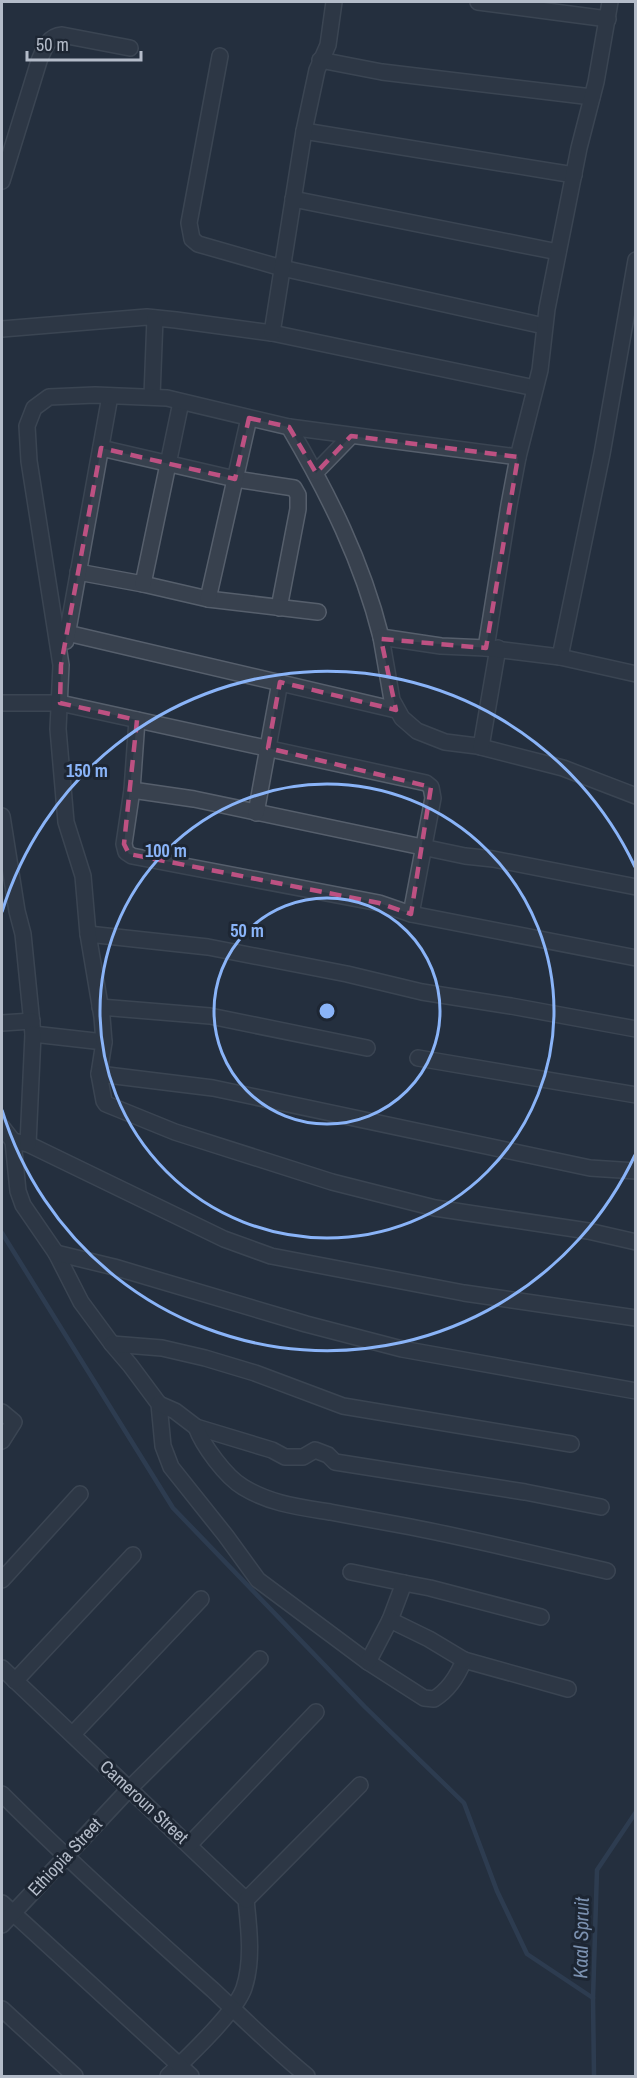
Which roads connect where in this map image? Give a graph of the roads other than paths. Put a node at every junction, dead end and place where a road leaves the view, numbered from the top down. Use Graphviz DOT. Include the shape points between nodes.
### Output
graph roads {
  1 [pos="334,2"];
  2 [pos="478,2"];
  3 [pos="610,2"];
  4 [pos="608,19"];
  5 [pos="130,48"];
  6 [pos="220,56"];
  7 [pos="321,60"];
  8 [pos="592,98"];
  9 [pos="304,131"];
  10 [pos="574,175"];
  11 [pos="2,181"];
  12 [pos="293,199"];
  13 [pos="558,252"];
  14 [pos="636,260"];
  15 [pos="282,267"];
  16 [pos="155,318"];
  17 [pos="544,326"];
  18 [pos="2,329"];
  19 [pos="272,333"];
  20 [pos="535,388"];
  21 [pos="110,396"];
  22 [pos="152,396"];
  23 [pos="181,402"];
  24 [pos="249,418"];
  25 [pos="289,427"];
  26 [pos="351,436"];
  27 [pos="101,448"];
  28 [pos="518,457"];
  29 [pos="168,464"];
  30 [pos="316,472"];
  31 [pos="235,479"];
  32 [pos="78,572"];
  33 [pos="143,584"];
  34 [pos="208,599"];
  35 [pos="279,608"];
  36 [pos="318,612"];
  37 [pos="67,633"];
  38 [pos="381,637"];
  39 [pos="492,648"];
  40 [pos="560,657"];
  41 [pos="61,665"];
  42 [pos="636,674"];
  43 [pos="280,682"];
  44 [pos="2,703"];
  45 [pos="60,703"];
  46 [pos="396,710"];
  47 [pos="137,720"];
  48 [pos="481,747"];
  49 [pos="268,748"];
  50 [pos="132,790"];
  51 [pos="636,796"];
  52 [pos="256,813"];
  53 [pos="2,816"];
  54 [pos="423,846"];
  55 [pos="636,887"];
  56 [pos="411,914"];
  57 [pos="88,934"];
  58 [pos="636,958"];
  59 [pos="100,1007"];
  60 [pos="2,1023"];
  61 [pos="33,1027"];
  62 [pos="636,1029"];
  63 [pos="104,1042"];
  64 [pos="367,1048"];
  65 [pos="418,1058"];
  66 [pos="99,1074"];
  67 [pos="636,1095"];
  68 [pos="2,1127"];
  69 [pos="21,1143"];
  70 [pos="636,1171"];
  71 [pos="636,1242"];
  72 [pos="56,1253"];
  73 [pos="636,1318"];
  74 [pos="112,1344"];
  75 [pos="636,1391"];
  76 [pos="159,1404"];
  77 [pos="2,1412"];
  78 [pos="196,1427"];
  79 [pos="2,1441"];
  80 [pos="571,1444"];
  81 [pos="80,1494"];
  82 [pos="601,1507"];
  83 [pos="133,1555"];
  84 [pos="607,1571"];
  85 [pos="351,1572"];
  86 [pos="2,1580"];
  87 [pos="404,1583"];
  88 [pos="201,1599"];
  89 [pos="541,1617"];
  90 [pos="390,1620"];
  91 [pos="260,1659"];
  92 [pos="464,1660"];
  93 [pos="368,1662"];
  94 [pos="2,1668"];
  95 [pos="15,1681"];
  96 [pos="568,1689"];
  97 [pos="316,1712"];
  98 [pos="73,1734"];
  99 [pos="360,1785"];
  100 [pos="129,1789"];
  101 [pos="2,1794"];
  102 [pos="189,1845"];
  103 [pos="65,1857"];
  104 [pos="246,1900"];
  105 [pos="7,1909"];
  106 [pos="2,1925"];
  107 [pos="233,2008"];
  108 [pos="2,2009"];
  109 [pos="180,2066"];
  110 [pos="75,2076"];
  111 [pos="168,2076"];
  112 [pos="192,2076"];
  113 [pos="307,2076"];
  1 -- 7 [label="street" via="328,45"];
  2 -- 4 [label="street"];
  3 -- 4 [label="street"];
  4 -- 8 [label="street"];
  5 -- 11 [label="street" via="62,35 51,38 39,61"];
  6 -- 15 [label="street" via="189,232 204,248"];
  7 -- 8 [label="street" via="404,75"];
  7 -- 9 [label="street"];
  8 -- 10 [label="street"];
  9 -- 10 [label="street"];
  9 -- 12 [label="street"];
  10 -- 13 [label="street"];
  12 -- 13 [label="street"];
  12 -- 15 [label="street"];
  13 -- 17 [label="street"];
  14 -- 40 [label="street" via="604,444"];
  15 -- 17 [label="street"];
  15 -- 19 [label="street"];
  16 -- 18 [label="street"];
  16 -- 19 [label="street"];
  16 -- 22 [label="street"];
  17 -- 20 [label="street"];
  19 -- 20 [label="street"];
  20 -- 28 [label="street"];
  21 -- 22 [label="street"];
  21 -- 27 [label="street"];
  21 -- 41 [label="street" via="45,398 34,408 27,426"];
  22 -- 23 [label="street"];
  23 -- 24 [label="street"];
  23 -- 29 [label="street"];
  24 -- 25 [label="street"];
  24 -- 31 [label="street"];
  25 -- 26 [label="street"];
  25 -- 30 [label="street"];
  26 -- 28 [label="street"];
  26 -- 30 [label="street"];
  27 -- 29 [label="street"];
  27 -- 32 [label="street"];
  28 -- 39 [label="street"];
  29 -- 31 [label="street"];
  29 -- 33 [label="street"];
  30 -- 38 [label="street" via="360,565"];
  31 -- 34 [label="street"];
  31 -- 35 [label="street" via="291,486 297,491 298,508"];
  32 -- 33 [label="street"];
  32 -- 37 [label="street"];
  33 -- 34 [label="street"];
  34 -- 35 [label="street"];
  35 -- 36 [label="street"];
  37 -- 41 [label="street"];
  37 -- 43 [label="street"];
  38 -- 39 [label="street" via="441,646"];
  38 -- 46 [label="street"];
  39 -- 40 [label="street"];
  39 -- 48 [label="street"];
  40 -- 42 [label="street"];
  41 -- 45 [label="street"];
  43 -- 46 [label="street"];
  43 -- 49 [label="street"];
  44 -- 45 [label="street"];
  45 -- 47 [label="street"];
  45 -- 57 [label="street" via="58,729 66,822 83,876"];
  46 -- 48 [label="street" via="428,736"];
  47 -- 49 [label="street"];
  47 -- 50 [label="street"];
  48 -- 51 [label="street" via="563,768"];
  49 -- 52 [label="street"];
  49 -- 54 [label="street" via="429,784 433,798"];
  50 -- 52 [label="street"];
  50 -- 56 [label="street" via="124,844 132,856 379,903"];
  52 -- 54 [label="street"];
  53 -- 61 [label="street" via="23,934"];
  54 -- 55 [label="street"];
  54 -- 56 [label="street"];
  56 -- 58 [label="street"];
  57 -- 59 [label="street"];
  57 -- 62 [label="street" via="208,947 422,992"];
  59 -- 63 [label="street"];
  59 -- 64 [label="street" via="210,1016"];
  60 -- 61 [label="street"];
  61 -- 63 [label="street"];
  61 -- 69 [label="street"];
  63 -- 66 [label="street"];
  65 -- 67 [label="street"];
  66 -- 70 [label="street" via="213,1088 590,1168"];
  66 -- 71 [label="street" via="104,1101 112,1107 176,1132 332,1182 435,1208"];
  68 -- 69 [label="street"];
  69 -- 72 [label="street" via="18,1191 23,1205"];
  69 -- 73 [label="street" via="225,1239 271,1256 464,1293"];
  72 -- 74 [label="street" via="81,1302"];
  72 -- 75 [label="street" via="402,1349"];
  74 -- 76 [label="street"];
  74 -- 80 [label="street" via="162,1348 205,1358 343,1406"];
  76 -- 78 [label="street"];
  76 -- 93 [label="street" via="163,1446 171,1467 258,1580"];
  77 -- 79 [label="street" via="14,1422"];
  78 -- 82 [label="street" via="285,1457 303,1457 315,1450 335,1462"];
  78 -- 84 [label="street" via="214,1459 241,1486 268,1500"];
  81 -- 86 [label="street"];
  83 -- 95 [label="street"];
  85 -- 87 [label="street"];
  87 -- 89 [label="street"];
  87 -- 90 [label="street"];
  88 -- 98 [label="street"];
  90 -- 92 [label="street"];
  90 -- 93 [label="street"];
  91 -- 100 [label="street, Ethiopia Street"];
  92 -- 93 [label="street" via="448,1687 434,1699 410,1691"];
  92 -- 96 [label="street"];
  94 -- 95 [label="street, Cameroun Street"];
  95 -- 98 [label="street, Cameroun Street"];
  97 -- 102 [label="street"];
  98 -- 100 [label="street, Cameroun Street"];
  99 -- 104 [label="street"];
  100 -- 102 [label="street, Cameroun Street"];
  100 -- 103 [label="street, Ethiopia Street"];
  101 -- 103 [label="street"];
  102 -- 104 [label="street, Cameroun Street"];
  103 -- 105 [label="street, Ethiopia Street"];
  103 -- 107 [label="street"];
  104 -- 107 [label="street" via="248,1973"];
  105 -- 106 [label="street, Ethiopia Street"];
  105 -- 109 [label="street"];
  107 -- 109 [label="street"];
  107 -- 113 [label="street" via="273,2049"];
  108 -- 110 [label="street"];
  109 -- 111 [label="street"];
  109 -- 112 [label="street"];
}
